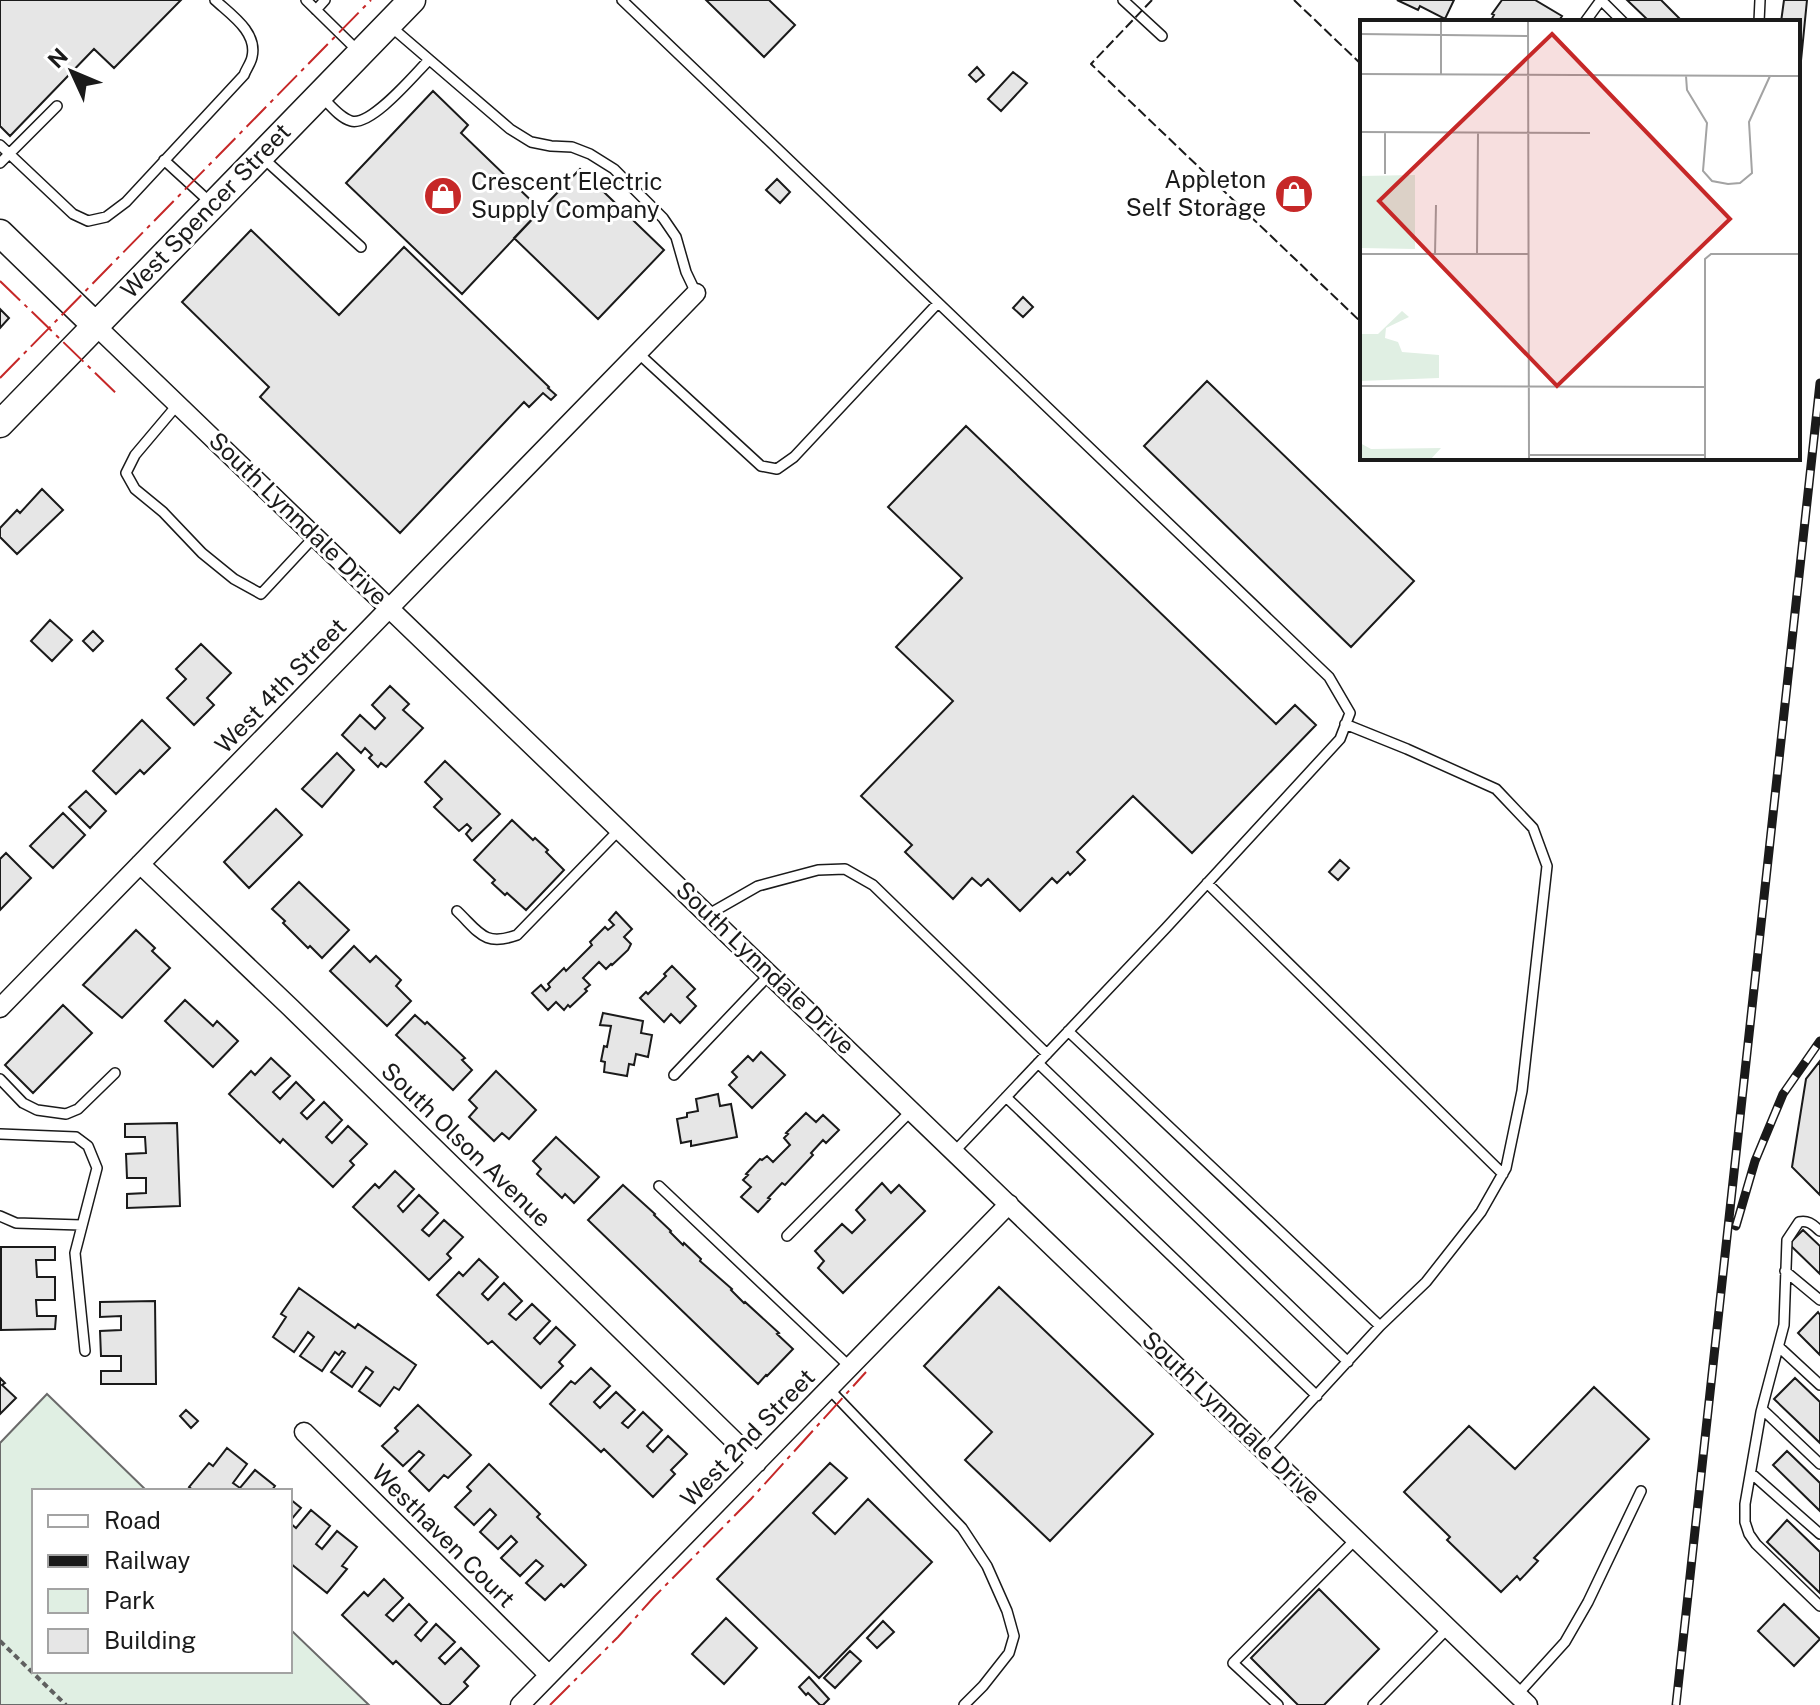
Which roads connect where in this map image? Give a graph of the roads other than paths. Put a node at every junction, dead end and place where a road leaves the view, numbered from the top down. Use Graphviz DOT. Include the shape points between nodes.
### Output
graph roads {
  1 [pos="215,0"];
  2 [pos="306,0"];
  3 [pos="325,0"];
  4 [pos="412,0"];
  5 [pos="622,0"];
  6 [pos="1123,0"];
  7 [pos="1601,0"];
  8 [pos="1760,0"];
  9 [pos="316,10"];
  10 [pos="1586,20"];
  11 [pos="1621,20"];
  12 [pos="1759,20"];
  13 [pos="388,25"];
  14 [pos="1162,36"];
  15 [pos="360,53"];
  16 [pos="428,61"];
  17 [pos="320,95"];
  18 [pos="57,106"];
  19 [pos="0,145"];
  20 [pos="9,154"];
  21 [pos="260,155"];
  22 [pos="164,160"];
  23 [pos="0,163"];
  24 [pos="212,204"];
  25 [pos="0,233"];
  26 [pos="361,247"];
  27 [pos="696,293"];
  28 [pos="938,303"];
  29 [pos="95,325"];
  30 [pos="638,353"];
  31 [pos="178,404"];
  32 [pos="0,424"];
  33 [pos="315,536"];
  34 [pos="391,608"];
  35 [pos="1345,724"];
  36 [pos="620,829"];
  37 [pos="140,864"];
  38 [pos="1207,883"];
  39 [pos="457,911"];
  40 [pos="709,914"];
  41 [pos="770,974"];
  42 [pos="0,1008"];
  43 [pos="1068,1031"];
  44 [pos="1047,1054"];
  45 [pos="1038,1063"];
  46 [pos="115,1073"];
  47 [pos="674,1075"];
  48 [pos="0,1079"];
  49 [pos="1006,1097"];
  50 [pos="912,1110"];
  51 [pos="0,1134"];
  52 [pos="955,1151"];
  53 [pos="1503,1174"];
  54 [pos="659,1186"];
  55 [pos="1009,1204"];
  56 [pos="0,1216"];
  57 [pos="81,1225"];
  58 [pos="1820,1231"];
  59 [pos="787,1236"];
  60 [pos="1785,1271"];
  61 [pos="1820,1300"];
  62 [pos="1380,1326"];
  63 [pos="1779,1347"];
  64 [pos="85,1351"];
  65 [pos="1348,1362"];
  66 [pos="850,1367"];
  67 [pos="1820,1385"];
  68 [pos="829,1389"];
  69 [pos="1317,1396"];
  70 [pos="1762,1409"];
  71 [pos="304,1432"];
  72 [pos="1265,1451"];
  73 [pos="757,1463"];
  74 [pos="1820,1464"];
  75 [pos="1752,1474"];
  76 [pos="1641,1491"];
  77 [pos="1820,1534"];
  78 [pos="1356,1539"];
  79 [pos="1820,1606"];
  80 [pos="1448,1628"];
  81 [pos="549,1675"];
  82 [pos="1522,1700"];
  83 [pos="520,1705"];
  84 [pos="964,1705"];
  85 [pos="1278,1705"];
  86 [pos="1373,1705"];
  1 -- 22 [label="lane" via="250,36 253,56 244,75"];
  2 -- 9 [label="lane"];
  3 -- 9 [label="lane"];
  4 -- 13 [label="street, West Spencer Street"];
  5 -- 28 [label="lane"];
  6 -- 14 [label="lane"];
  7 -- 10 [label="lane"];
  7 -- 11 [label="lane"];
  8 -- 12 [label="lane"];
  9 -- 15 [label="lane"];
  13 -- 15 [label="street, West Spencer Street"];
  13 -- 16 [label="lane"];
  15 -- 17 [label="street, West Spencer Street"];
  16 -- 17 [label="lane" via="365,120 343,117"];
  16 -- 27 [label="lane" via="531,142 572,147 614,169 676,237"];
  17 -- 21 [label="street, West Spencer Street"];
  18 -- 20 [label="lane"];
  19 -- 20 [label="lane"];
  20 -- 22 [label="lane" via="73,214 88,221 106,217 126,202"];
  20 -- 23 [label="lane"];
  21 -- 24 [label="street, West Spencer Street"];
  21 -- 26 [label="lane"];
  22 -- 24 [label="lane"];
  24 -- 29 [label="street, West Spencer Street"];
  25 -- 29 [label="street, South Lynndale Drive"];
  27 -- 30 [label="street, West 4th Street"];
  28 -- 30 [label="lane" via="777,469 761,466"];
  28 -- 35 [label="lane" via="1329,677 1350,713"];
  29 -- 31 [label="street, South Lynndale Drive"];
  29 -- 32 [label="street, West Spencer Street"];
  30 -- 34 [label="street, West 4th Street"];
  31 -- 33 [label="street, South Lynndale Drive"];
  31 -- 33 [label="lane" via="130,464 126,473 135,489 202,553 261,594"];
  33 -- 34 [label="street, South Lynndale Drive"];
  34 -- 36 [label="street, South Lynndale Drive"];
  34 -- 37 [label="street, West 4th Street"];
  35 -- 38 [label="lane" via="1340,739"];
  35 -- 53 [label="lane" via="1496,789 1533,828 1547,866 1522,1091"];
  36 -- 39 [label="lane" via="517,935 486,939"];
  36 -- 40 [label="street, South Lynndale Drive"];
  37 -- 42 [label="street, West 4th Street"];
  37 -- 73 [label="street, South Olson Avenue"];
  38 -- 43 [label="lane"];
  38 -- 53 [label="lane"];
  40 -- 41 [label="street, South Lynndale Drive"];
  40 -- 44 [label="lane" via="758,886 818,870 845,869 873,885"];
  41 -- 47 [label="lane"];
  41 -- 50 [label="street, South Lynndale Drive"];
  43 -- 44 [label="lane"];
  43 -- 62 [label="lane"];
  44 -- 45 [label="lane"];
  45 -- 49 [label="lane"];
  45 -- 65 [label="lane"];
  46 -- 48 [label="lane" via="66,1114 23,1103"];
  49 -- 52 [label="lane"];
  49 -- 69 [label="lane"];
  50 -- 52 [label="street, South Lynndale Drive"];
  50 -- 59 [label="lane"];
  51 -- 57 [label="lane" via="76,1137 88,1146 97,1168"];
  52 -- 55 [label="street, South Lynndale Drive"];
  53 -- 62 [label="lane" via="1481,1212 1426,1282"];
  54 -- 66 [label="lane"];
  55 -- 66 [label="street, West 2nd Street"];
  55 -- 72 [label="street, South Lynndale Drive"];
  56 -- 57 [label="lane" via="16,1223"];
  57 -- 64 [label="lane" via="75,1253"];
  58 -- 60 [label="lane" via="1799,1222 1787,1240"];
  60 -- 61 [label="lane"];
  60 -- 63 [label="lane"];
  62 -- 65 [label="lane"];
  63 -- 67 [label="lane"];
  63 -- 70 [label="lane"];
  65 -- 69 [label="lane"];
  66 -- 68 [label="street, West 2nd Street"];
  68 -- 73 [label="street, West 2nd Street"];
  68 -- 84 [label="lane" via="962,1528 1007,1611 1014,1636 1009,1653"];
  69 -- 72 [label="lane"];
  70 -- 74 [label="lane"];
  70 -- 75 [label="lane"];
  71 -- 81 [label="street, Westhaven Court"];
  72 -- 78 [label="street, South Lynndale Drive"];
  73 -- 81 [label="street, West 2nd Street"];
  75 -- 77 [label="lane"];
  75 -- 79 [label="lane" via="1745,1504 1749,1534"];
  76 -- 82 [label="lane" via="1588,1602"];
  78 -- 80 [label="street, South Lynndale Drive"];
  78 -- 85 [label="lane" via="1233,1663"];
  80 -- 82 [label="street, South Lynndale Drive"];
  80 -- 86 [label="lane"];
  81 -- 83 [label="street, West 2nd Street"];
}
